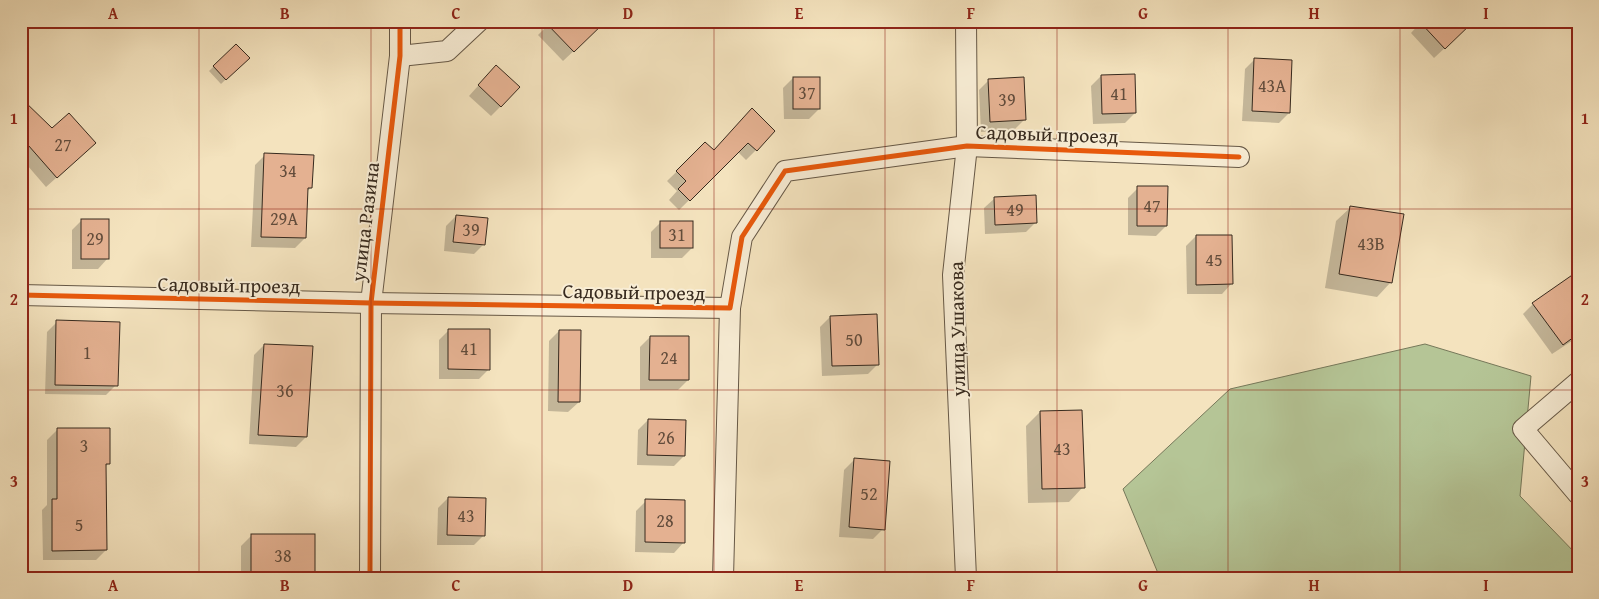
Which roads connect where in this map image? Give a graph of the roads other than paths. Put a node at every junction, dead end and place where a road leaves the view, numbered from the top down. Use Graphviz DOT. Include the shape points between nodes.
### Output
graph roads {
  1 [pos="400,21"];
  2 [pos="479,21"];
  3 [pos="966,21"];
  4 [pos="400,56"];
  5 [pos="967,146"];
  6 [pos="1239,157"];
  7 [pos="21,295"];
  8 [pos="371,303"];
  9 [pos="730,308"];
  10 [pos="1578,382"];
  11 [pos="1578,494"];
  12 [pos="370,578"];
  13 [pos="723,578"];
  14 [pos="966,578"];
  1 -- 4 [label="street, улица Разина"];
  2 -- 4 [label="street" via="447,51"];
  3 -- 5 [label="street, улица Ушакова"];
  4 -- 8 [label="street, улица Разина"];
  5 -- 6 [label="street, Садовый проезд"];
  5 -- 9 [label="street, Садовый проезд" via="785,172 742,237"];
  5 -- 14 [label="street, улица Ушакова" via="952,275"];
  7 -- 8 [label="street, Садовый проезд"];
  8 -- 9 [label="street, Садовый проезд"];
  8 -- 12 [label="street, улица Разина"];
  9 -- 13 [label="street, Садовый проезд"];
  10 -- 11 [label="street" via="1523,429"];
}
